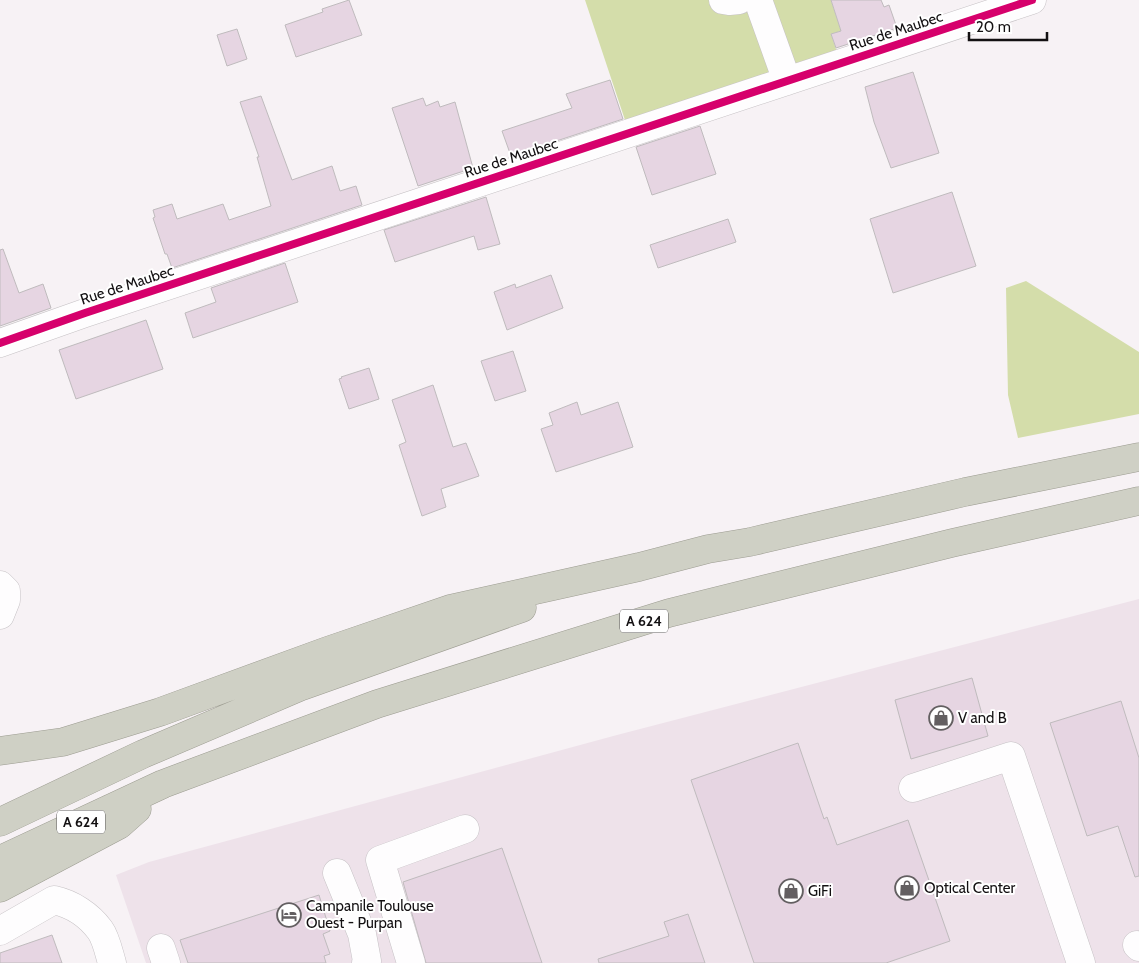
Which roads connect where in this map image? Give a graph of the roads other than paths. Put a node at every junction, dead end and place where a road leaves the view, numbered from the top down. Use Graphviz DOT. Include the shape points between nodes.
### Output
graph roads {
  1 [pos="723,0"];
  2 [pos="739,0"];
  3 [pos="758,0"];
  4 [pos="1032,0"];
  5 [pos="787,81"];
  6 [pos="0,343"];
  7 [pos="1139,456"];
  8 [pos="1139,501"];
  9 [pos="639,566"];
  10 [pos="0,584"];
  11 [pos="0,615"];
  12 [pos="0,751"];
  13 [pos="163,784"];
  14 [pos="913,788"];
  15 [pos="0,822"];
  16 [pos="465,829"];
  17 [pos="0,860"];
  18 [pos="337,872"];
  19 [pos="0,888"];
  20 [pos="0,931"];
  21 [pos="112,963"];
  22 [pos="366,963"];
  23 [pos="411,963"];
  24 [pos="1081,963"];
  1 -- 2 [label="street"];
  3 -- 5 [label="street"];
  4 -- 5 [label="street, Rue de Maubec"];
  5 -- 6 [label="street, Rue de Maubec"];
  7 -- 9 [label="highway, A 624"];
  8 -- 13 [label="highway, A 624" via="952,543 670,613 377,704"];
  9 -- 12 [label="highway" via="450,609 160,712 63,742"];
  9 -- 15 [label="highway, A 624" via="302,686 142,754"];
  10 -- 11 [label="street" via="6,591 6,600"];
  13 -- 17 [label="highway, A 624"];
  13 -- 19 [label="highway" via="119,825"];
  14 -- 24 [label="street" via="1010,756"];
  16 -- 23 [label="street" via="380,860"];
  18 -- 22 [label="street" via="362,934"];
  20 -- 21 [label="street" via="54,900 68,903 100,931"];
}
